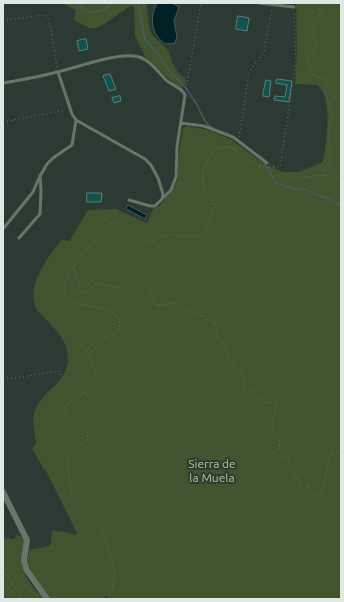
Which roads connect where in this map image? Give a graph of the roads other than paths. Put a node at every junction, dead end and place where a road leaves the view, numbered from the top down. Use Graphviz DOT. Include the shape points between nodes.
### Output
graph roads {
  1 [pos="259,3"];
  2 [pos="294,7"];
  3 [pos="58,72"];
  4 [pos="3,83"];
  5 [pos="76,120"];
  6 [pos="181,123"];
  7 [pos="267,163"];
  8 [pos="40,175"];
  9 [pos="162,199"];
  10 [pos="129,200"];
  11 [pos="3,229"];
  12 [pos="19,238"];
  13 [pos="3,492"];
  14 [pos="46,598"];
  1 -- 2 [label="lane"];
  3 -- 4 [label="lane"];
  3 -- 5 [label="lane"];
  3 -- 6 [label="lane" via="84,64 134,56 148,62 168,82 181,89 184,95"];
  5 -- 8 [label="lane" via="72,145 52,158"];
  5 -- 9 [label="lane" via="145,159 158,178"];
  6 -- 7 [label="lane" via="223,132 238,139"];
  6 -- 9 [label="lane" via="176,177 171,190"];
  8 -- 11 [label="lane" via="33,192"];
  8 -- 12 [label="lane" via="40,214"];
  9 -- 10 [label="lane" via="155,206"];
  13 -- 14 [label="street" via="27,540 24,560 28,575"];
}
